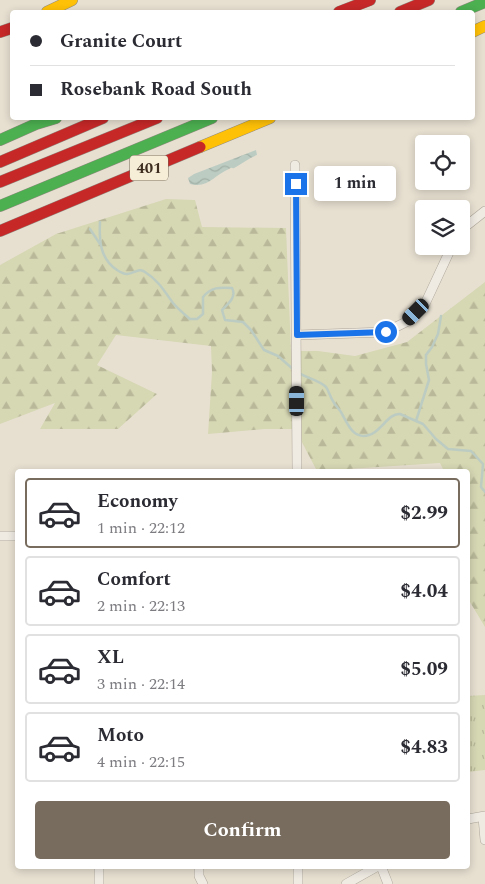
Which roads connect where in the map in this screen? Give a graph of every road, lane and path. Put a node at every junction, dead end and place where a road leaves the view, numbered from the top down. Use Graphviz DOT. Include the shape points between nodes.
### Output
graph roads {
  1 [pos="72,0"];
  2 [pos="370,0"];
  3 [pos="428,0"];
  4 [pos="485,2"];
  5 [pos="51,10"];
  6 [pos="345,10"];
  7 [pos="405,10"];
  8 [pos="466,10"];
  9 [pos="49,120"];
  10 [pos="98,120"];
  11 [pos="152,120"];
  12 [pos="207,120"];
  13 [pos="265,120"];
  14 [pos="0,140"];
  15 [pos="0,162"];
  16 [pos="295,165"];
  17 [pos="0,182"];
  18 [pos="0,206"];
  19 [pos="485,211"];
  20 [pos="470,223"];
  21 [pos="0,231"];
  22 [pos="448,255"];
  23 [pos="297,335"];
  24 [pos="297,469"];
  25 [pos="0,536"];
  26 [pos="15,536"];
  27 [pos="484,816"];
  28 [pos="470,818"];
  29 [pos="485,840"];
  30 [pos="99,869"];
  31 [pos="199,869"];
  32 [pos="298,869"];
  33 [pos="374,869"];
  34 [pos="381,869"];
  35 [pos="99,884"];
  36 [pos="203,884"];
  37 [pos="298,884"];
  38 [pos="346,884"];
  39 [pos="388,884"];
  1 -- 5 [label="main road"];
  2 -- 6 [label="main road"];
  3 -- 7 [label="main road"];
  4 -- 8 [label="main road"];
  9 -- 14 [label="main road"];
  10 -- 15 [label="main road"];
  11 -- 17 [label="main road"];
  12 -- 18 [label="main road, 401"];
  13 -- 21 [label="main road, 401"];
  16 -- 23 [label="street"];
  19 -- 20 [label="street"];
  22 -- 23 [label="street" via="425,304 408,321 386,332"];
  23 -- 24 [label="street"];
  25 -- 26 [label="street"];
  27 -- 28 [label="street"];
  27 -- 29 [label="street"];
  30 -- 35 [label="street"];
  31 -- 36 [label="street"];
  32 -- 37 [label="street"];
  33 -- 38 [label="street"];
  34 -- 39 [label="street"];
}
